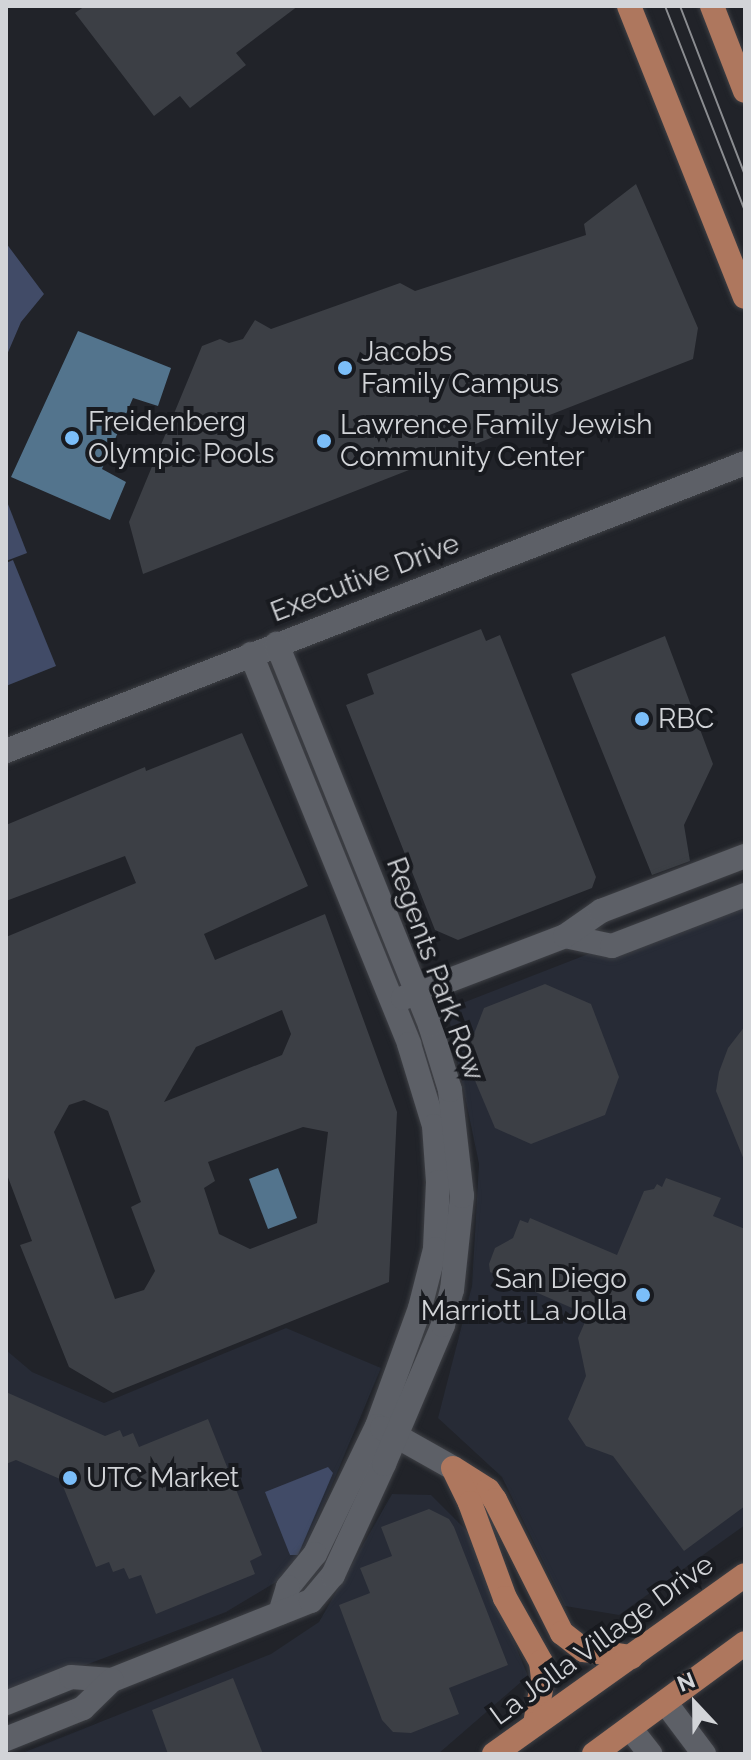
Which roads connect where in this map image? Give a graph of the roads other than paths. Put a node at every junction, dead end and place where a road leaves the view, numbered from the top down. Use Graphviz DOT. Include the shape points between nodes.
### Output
graph roads {
  1 [pos="629,6"];
  2 [pos="712,6"];
  3 [pos="745,91"];
  4 [pos="745,297"];
  5 [pos="745,463"];
  6 [pos="277,644"];
  7 [pos="251,654"];
  8 [pos="6,751"];
  9 [pos="745,856"];
  10 [pos="745,895"];
  11 [pos="639,896"];
  12 [pos="654,930"];
  13 [pos="565,936"];
  14 [pos="417,993"];
  15 [pos="393,1002"];
  16 [pos="387,1431"];
  17 [pos="453,1468"];
  18 [pos="745,1575"];
  19 [pos="745,1643"];
  20 [pos="631,1657"];
  21 [pos="112,1680"];
  22 [pos="665,1702"];
  23 [pos="6,1703"];
  24 [pos="535,1724"];
  25 [pos="630,1728"];
  26 [pos="6,1739"];
  27 [pos="494,1754"];
  28 [pos="594,1754"];
  29 [pos="650,1754"];
  30 [pos="704,1754"];
  1 -- 4 [label="main road"];
  2 -- 3 [label="main road"];
  5 -- 6 [label="street, Executive Drive"];
  6 -- 7 [label="street, Executive Drive"];
  6 -- 14 [label="street, Regents Park Row"];
  7 -- 8 [label="street, Executive Drive"];
  7 -- 15 [label="street, Regents Park Row"];
  9 -- 11 [label="street"];
  10 -- 12 [label="street"];
  11 -- 12 [label="street"];
  11 -- 13 [label="street" via="601,911"];
  12 -- 13 [label="street" via="612,946"];
  13 -- 14 [label="street"];
  14 -- 15 [label="street"];
  14 -- 16 [label="street, Regents Park Row" via="450,1090 462,1196 443,1325"];
  15 -- 16 [label="street, Regents Park Row" via="434,1126 438,1182 435,1249"];
  16 -- 17 [label="street"];
  16 -- 21 [label="street, Regents Park Row" via="333,1575 311,1601"];
  17 -- 20 [label="main road" via="495,1500 562,1633 584,1650"];
  17 -- 24 [label="main road" via="505,1598 541,1662"];
  18 -- 20 [label="main road, La Jolla Village Drive"];
  19 -- 22 [label="main road"];
  20 -- 24 [label="main road, La Jolla Village Drive"];
  21 -- 23 [label="street, Regents Park Row" via="71,1677"];
  21 -- 26 [label="street" via="83,1708"];
  22 -- 25 [label="main road"];
  22 -- 30 [label="street"];
  24 -- 27 [label="main road, La Jolla Village Drive"];
  25 -- 28 [label="main road"];
  25 -- 29 [label="street"];
}
